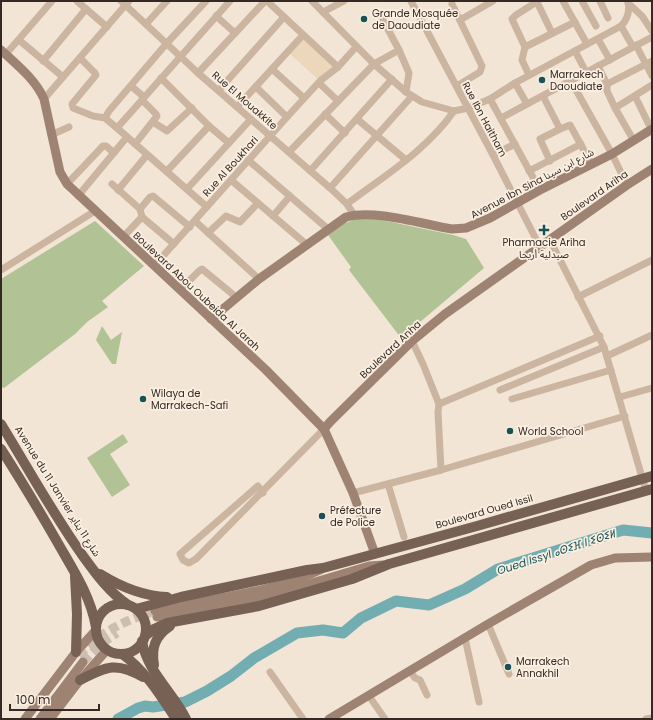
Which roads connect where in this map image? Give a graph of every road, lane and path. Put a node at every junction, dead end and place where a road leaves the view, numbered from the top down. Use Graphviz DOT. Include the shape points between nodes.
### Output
graph roads {
  1 [pos="52,1"];
  2 [pos="77,1"];
  3 [pos="167,1"];
  4 [pos="206,1"];
  5 [pos="266,1"];
  6 [pos="312,1"];
  7 [pos="344,1"];
  8 [pos="411,1"];
  9 [pos="493,1"];
  10 [pos="538,1"];
  11 [pos="582,1"];
  12 [pos="600,1"];
  13 [pos="125,2"];
  14 [pos="229,2"];
  15 [pos="567,2"];
  16 [pos="628,2"];
  17 [pos="452,4"];
  18 [pos="86,9"];
  19 [pos="323,12"];
  20 [pos="216,16"];
  21 [pos="284,17"];
  22 [pos="608,18"];
  23 [pos="383,20"];
  24 [pos="460,20"];
  25 [pos="575,22"];
  26 [pos="146,24"];
  27 [pos="596,26"];
  28 [pos="621,26"];
  29 [pos="108,27"];
  30 [pos="652,31"];
  31 [pos="235,33"];
  32 [pos="552,33"];
  33 [pos="303,35"];
  34 [pos="652,37"];
  35 [pos="598,39"];
  36 [pos="19,40"];
  37 [pos="167,43"];
  38 [pos="587,44"];
  39 [pos="356,46"];
  40 [pos="635,46"];
  41 [pos="525,47"];
  42 [pos="399,50"];
  43 [pos="575,51"];
  44 [pos="4,52"];
  45 [pos="181,56"];
  46 [pos="80,58"];
  47 [pos="610,60"];
  48 [pos="43,61"];
  49 [pos="649,63"];
  50 [pos="374,64"];
  51 [pos="338,66"];
  52 [pos="598,66"];
  53 [pos="272,69"];
  54 [pos="586,72"];
  55 [pos="198,73"];
  56 [pos="529,75"];
  57 [pos="652,76"];
  58 [pos="63,77"];
  59 [pos="161,78"];
  60 [pos="392,79"];
  61 [pos="571,80"];
  62 [pos="319,83"];
  63 [pos="515,83"];
  64 [pos="607,84"];
  65 [pos="131,86"];
  66 [pos="457,86"];
  67 [pos="652,86"];
  68 [pos="256,87"];
  69 [pos="219,90"];
  70 [pos="409,94"];
  71 [pos="543,96"];
  72 [pos="635,96"];
  73 [pos="143,98"];
  74 [pos="304,98"];
  75 [pos="44,99"];
  76 [pos="490,99"];
  77 [pos="338,102"];
  78 [pos="527,104"];
  79 [pos="237,107"];
  80 [pos="192,108"];
  81 [pos="468,108"];
  82 [pos="614,108"];
  83 [pos="454,111"];
  84 [pos="325,114"];
  85 [pos="287,117"];
  86 [pos="105,118"];
  87 [pos="501,118"];
  88 [pos="251,119"];
  89 [pos="357,119"];
  90 [pos="153,122"];
  91 [pos="209,126"];
  92 [pos="69,127"];
  93 [pos="117,128"];
  94 [pos="560,128"];
  95 [pos="651,129"];
  96 [pos="345,133"];
  97 [pos="51,135"];
  98 [pos="271,136"];
  99 [pos="376,136"];
  100 [pos="127,137"];
  101 [pos="634,141"];
  102 [pos="229,143"];
  103 [pos="135,144"];
  104 [pos="515,144"];
  105 [pos="581,144"];
  106 [pos="289,152"];
  107 [pos="114,153"];
  108 [pos="612,154"];
  109 [pos="147,155"];
  110 [pos="493,155"];
  111 [pos="248,160"];
  112 [pos="406,160"];
  113 [pos="550,161"];
  114 [pos="591,163"];
  115 [pos="652,169"];
  116 [pos="167,171"];
  117 [pos="310,171"];
  118 [pos="529,171"];
  119 [pos="231,180"];
  120 [pos="67,184"];
  121 [pos="112,184"];
  122 [pos="627,185"];
  123 [pos="330,188"];
  124 [pos="187,189"];
  125 [pos="118,190"];
  126 [pos="540,190"];
  127 [pos="78,196"];
  128 [pos="290,196"];
  129 [pos="258,203"];
  130 [pos="347,204"];
  131 [pos="517,204"];
  132 [pos="207,207"];
  133 [pos="95,211"];
  134 [pos="141,213"];
  135 [pos="354,215"];
  136 [pos="273,216"];
  137 [pos="192,224"];
  138 [pos="328,229"];
  139 [pos="208,233"];
  140 [pos="124,236"];
  141 [pos="550,240"];
  142 [pos="174,244"];
  143 [pos="306,244"];
  144 [pos="540,247"];
  145 [pos="652,260"];
  146 [pos="154,266"];
  147 [pos="1,270"];
  148 [pos="259,279"];
  149 [pos="180,290"];
  150 [pos="236,297"];
  151 [pos="578,297"];
  152 [pos="211,319"];
  153 [pos="652,335"];
  154 [pos="600,336"];
  155 [pos="412,341"];
  156 [pos="604,347"];
  157 [pos="607,356"];
  158 [pos="611,370"];
  159 [pos="652,388"];
  160 [pos="500,390"];
  161 [pos="620,397"];
  162 [pos="512,399"];
  163 [pos="439,404"];
  164 [pos="625,416"];
  165 [pos="1,424"];
  166 [pos="324,429"];
  167 [pos="1,449"];
  168 [pos="441,470"];
  169 [pos="648,477"];
  170 [pos="388,484"];
  171 [pos="649,490"];
  172 [pos="262,493"];
  173 [pos="353,493"];
  174 [pos="404,537"];
  175 [pos="375,554"];
  176 [pos="652,557"];
  177 [pos="389,564"];
  178 [pos="92,568"];
  179 [pos="323,568"];
  180 [pos="74,572"];
  181 [pos="181,597"];
  182 [pos="132,607"];
  183 [pos="178,621"];
  184 [pos="488,624"];
  185 [pos="96,629"];
  186 [pos="144,638"];
  187 [pos="465,638"];
  188 [pos="107,650"];
  189 [pos="122,654"];
  190 [pos="79,657"];
  191 [pos="410,671"];
  192 [pos="270,672"];
  193 [pos="509,674"];
  194 [pos="151,675"];
  195 [pos="80,680"];
  196 [pos="427,695"];
  197 [pos="369,696"];
  198 [pos="479,702"];
  199 [pos="183,718"];
  200 [pos="652,718"];
  201 [pos="25,719"];
  202 [pos="33,719"];
  203 [pos="40,719"];
  204 [pos="50,719"];
  205 [pos="303,719"];
  206 [pos="329,719"];
  207 [pos="385,719"];
  208 [pos="646,719"];
  1 -- 36 [label="street"];
  2 -- 18 [label="street"];
  3 -- 26 [label="street"];
  4 -- 37 [label="street"];
  5 -- 21 [label="street"];
  5 -- 31 [label="street"];
  6 -- 19 [label="street"];
  7 -- 19 [label="street"];
  8 -- 66 [label="street, Rue Ibn Haitham"];
  9 -- 24 [label="street"];
  10 -- 32 [label="street"];
  10 -- 41 [label="street" via="512,19"];
  11 -- 27 [label="street"];
  12 -- 22 [label="street"];
  13 -- 26 [label="street, Rue El Mouakkite"];
  13 -- 29 [label="street"];
  14 -- 20 [label="street"];
  15 -- 25 [label="street"];
  16 -- 28 [label="street" via="628,14"];
  16 -- 30 [label="street"];
  17 -- 24 [label="street"];
  18 -- 29 [label="street"];
  18 -- 48 [label="street"];
  19 -- 39 [label="street"];
  20 -- 31 [label="street"];
  20 -- 45 [label="street"];
  21 -- 33 [label="street"];
  21 -- 69 [label="street"];
  23 -- 42 [label="street"];
  24 -- 66 [label="street" via="482,66 480,72"];
  25 -- 32 [label="street"];
  25 -- 38 [label="street"];
  26 -- 37 [label="street, Rue El Mouakkite"];
  28 -- 35 [label="street"];
  28 -- 40 [label="street"];
  29 -- 46 [label="street"];
  31 -- 55 [label="street"];
  32 -- 41 [label="street"];
  33 -- 51 [label="street"];
  33 -- 53 [label="street"];
  34 -- 40 [label="street"];
  35 -- 38 [label="street"];
  35 -- 47 [label="street"];
  36 -- 44 [label="street"];
  36 -- 48 [label="street"];
  37 -- 45 [label="street, Rue El Mouakkite"];
  37 -- 65 [label="street"];
  38 -- 43 [label="street"];
  39 -- 50 [label="street"];
  39 -- 51 [label="street, Rue Al Boukhari"];
  40 -- 47 [label="street"];
  40 -- 49 [label="street"];
  41 -- 56 [label="street" via="522,60"];
  42 -- 50 [label="street"];
  42 -- 70 [label="street" via="409,73"];
  43 -- 54 [label="street"];
  43 -- 56 [label="street"];
  44 -- 75 [label="street, Boulevard Abou Oubeida Al Jarah" via="35,83"];
  45 -- 55 [label="street, Rue El Mouakkite"];
  45 -- 59 [label="street"];
  46 -- 58 [label="street"];
  46 -- 86 [label="street" via="96,75 72,106 76,110"];
  47 -- 52 [label="street"];
  48 -- 58 [label="street"];
  49 -- 57 [label="street"];
  49 -- 64 [label="street"];
  50 -- 60 [label="street"];
  50 -- 77 [label="street"];
  51 -- 62 [label="street, Rue Al Boukhari"];
  52 -- 54 [label="street"];
  52 -- 64 [label="street"];
  53 -- 68 [label="street"];
  53 -- 74 [label="street"];
  54 -- 61 [label="street"];
  55 -- 69 [label="street, Rue El Mouakkite"];
  56 -- 63 [label="street"];
  58 -- 75 [label="street"];
  59 -- 73 [label="street"];
  59 -- 80 [label="street"];
  60 -- 70 [label="street"];
  60 -- 89 [label="street"];
  61 -- 71 [label="street"];
  61 -- 108 [label="street"];
  62 -- 74 [label="street, Rue Al Boukhari"];
  62 -- 77 [label="street"];
  63 -- 76 [label="street"];
  63 -- 78 [label="street"];
  64 -- 82 [label="street"];
  65 -- 73 [label="street"];
  65 -- 86 [label="street"];
  66 -- 81 [label="street, Rue Ibn Haitham"];
  67 -- 72 [label="street"];
  68 -- 79 [label="street"];
  68 -- 85 [label="street"];
  69 -- 79 [label="street, Rue El Mouakkite"];
  70 -- 83 [label="street" via="427,104"];
  70 -- 99 [label="street"];
  71 -- 78 [label="street"];
  71 -- 94 [label="street"];
  72 -- 82 [label="street"];
  72 -- 95 [label="street"];
  73 -- 90 [label="street" via="157,115"];
  73 -- 93 [label="street"];
  74 -- 85 [label="street, Rue Al Boukhari"];
  75 -- 97 [label="street, Boulevard Abou Oubeida Al Jarah"];
  76 -- 81 [label="street"];
  76 -- 87 [label="street"];
  77 -- 84 [label="street"];
  78 -- 87 [label="street"];
  79 -- 88 [label="street, Rue El Mouakkite"];
  80 -- 90 [label="street" via="167,131"];
  80 -- 91 [label="street"];
  81 -- 83 [label="street"];
  81 -- 110 [label="street, Rue Ibn Haitham"];
  82 -- 101 [label="street"];
  83 -- 112 [label="street" via="436,134"];
  84 -- 96 [label="street"];
  84 -- 106 [label="street"];
  85 -- 98 [label="street, Rue Al Boukhari"];
  86 -- 93 [label="street"];
  87 -- 104 [label="street"];
  88 -- 98 [label="street, Rue El Mouakkite"];
  88 -- 102 [label="street"];
  89 -- 96 [label="street"];
  89 -- 99 [label="street"];
  90 -- 103 [label="street"];
  91 -- 102 [label="street"];
  91 -- 116 [label="street"];
  92 -- 97 [label="street"];
  93 -- 100 [label="street"];
  94 -- 105 [label="street" via="570,125"];
  94 -- 113 [label="street" via="540,139"];
  95 -- 101 [label="street, Avenue Ibn Sina شارع ابن سينا"];
  96 -- 117 [label="street"];
  97 -- 120 [label="street, Boulevard Abou Oubeida Al Jarah" via="60,172"];
  98 -- 106 [label="street, Rue El Mouakkite"];
  98 -- 111 [label="street, Rue Al Boukhari"];
  99 -- 112 [label="street"];
  99 -- 123 [label="street"];
  100 -- 103 [label="street"];
  100 -- 107 [label="street"];
  101 -- 108 [label="street, Avenue Ibn Sina شارع ابن سينا"];
  102 -- 124 [label="street"];
  103 -- 109 [label="street"];
  104 -- 110 [label="street"];
  104 -- 118 [label="street"];
  105 -- 113 [label="street"];
  105 -- 114 [label="street"];
  106 -- 117 [label="street, Rue El Mouakkite"];
  107 -- 120 [label="street" via="103,146"];
  107 -- 127 [label="street"];
  108 -- 114 [label="street, Avenue Ibn Sina شارع ابن سينا"];
  108 -- 122 [label="street"];
  109 -- 116 [label="street"];
  109 -- 125 [label="street"];
  110 -- 131 [label="street, Rue Ibn Haitham"];
  111 -- 119 [label="street, Rue Al Boukhari"];
  111 -- 128 [label="street"];
  112 -- 130 [label="street"];
  113 -- 118 [label="street"];
  114 -- 126 [label="street, Avenue Ibn Sina شارع ابن سينا"];
  115 -- 122 [label="street, Boulevard Ariha"];
  116 -- 124 [label="street"];
  117 -- 123 [label="street, Rue El Mouakkite"];
  118 -- 126 [label="street"];
  119 -- 129 [label="street"];
  119 -- 132 [label="street, Rue Al Boukhari"];
  120 -- 127 [label="street, Boulevard Abou Oubeida Al Jarah"];
  121 -- 125 [label="street"];
  122 -- 141 [label="street, Boulevard Ariha"];
  123 -- 130 [label="street, Rue El Mouakkite"];
  124 -- 132 [label="street"];
  125 -- 134 [label="street"];
  126 -- 131 [label="street, Avenue Ibn Sina شارع ابن سينا"];
  127 -- 133 [label="street, Boulevard Abou Oubeida Al Jarah"];
  128 -- 136 [label="street"];
  128 -- 138 [label="street"];
  129 -- 136 [label="street"];
  129 -- 139 [label="street" via="241,221 226,216"];
  130 -- 135 [label="street, Rue El Mouakkite"];
  131 -- 135 [label="street, Avenue Ibn Sina شارع ابن سينا" via="472,227 460,229 382,216"];
  131 -- 144 [label="street, Rue Ibn Haitham"];
  132 -- 137 [label="street, Rue Al Boukhari"];
  133 -- 140 [label="street, Boulevard Abou Oubeida Al Jarah"];
  133 -- 147 [label="street"];
  134 -- 137 [label="street" via="153,196"];
  134 -- 140 [label="street"];
  134 -- 142 [label="street"];
  135 -- 138 [label="street, Avenue Ibn Sina شارع ابن سينا" via="346,217"];
  136 -- 143 [label="street"];
  137 -- 139 [label="street"];
  137 -- 142 [label="street, Rue Al Boukhari"];
  138 -- 143 [label="street, Avenue Ibn Sina شارع ابن سينا"];
  139 -- 148 [label="street"];
  140 -- 146 [label="street, Boulevard Abou Oubeida Al Jarah"];
  141 -- 144 [label="street, Boulevard Anha"];
  141 -- 151 [label="street"];
  142 -- 146 [label="street, Rue Al Boukhari"];
  143 -- 148 [label="street, Avenue Ibn Sina شارع ابن سينا"];
  144 -- 155 [label="street, Boulevard Anha"];
  145 -- 151 [label="street"];
  146 -- 149 [label="street, Boulevard Abou Oubeida Al Jarah"];
  148 -- 150 [label="street, Avenue Ibn Sina شارع ابن سينا"];
  149 -- 150 [label="street" via="202,269"];
  149 -- 152 [label="street, Boulevard Abou Oubeida Al Jarah"];
  150 -- 152 [label="street, Avenue Ibn Sina شارع ابن سينا"];
  151 -- 154 [label="street"];
  152 -- 166 [label="street, Boulevard Abou Oubeida Al Jarah"];
  153 -- 157 [label="street"];
  154 -- 156 [label="street"];
  154 -- 163 [label="street"];
  155 -- 163 [label="street"];
  155 -- 166 [label="street, Boulevard Anha"];
  156 -- 157 [label="street"];
  156 -- 160 [label="street"];
  157 -- 158 [label="street"];
  158 -- 161 [label="street"];
  158 -- 162 [label="street"];
  159 -- 161 [label="street"];
  161 -- 164 [label="street"];
  163 -- 168 [label="street"];
  164 -- 168 [label="street"];
  164 -- 169 [label="street"];
  165 -- 178 [label="main road, Avenue du 11 Janvier شارع 11 يناير" via="59,520"];
  166 -- 172 [label="street, Boulevard Anha"];
  166 -- 173 [label="street, Boulevard Abou Oubeida Al Jarah"];
  167 -- 180 [label="main road"];
  168 -- 170 [label="street"];
  169 -- 171 [label="street"];
  169 -- 175 [label="main road, Boulevard Oued Issil"];
  170 -- 173 [label="street"];
  170 -- 174 [label="street"];
  171 -- 177 [label="main road, Boulevard Oued Issil"];
  172 -- 172 [label="street, Boulevard Anha" via="258,486 180,554 183,560 189,563 196,559"];
  173 -- 175 [label="street, Boulevard Abou Oubeida Al Jarah"];
  175 -- 179 [label="main road, Boulevard Oued Issil"];
  176 -- 184 [label="street" via="615,558 591,565"];
  177 -- 179 [label="street, Boulevard Oued Issil" via="369,566 265,597 156,614 286,583"];
  177 -- 183 [label="main road, Boulevard Oued Issil" via="352,579 259,606"];
  178 -- 181 [label="main road" via="130,590 155,596"];
  178 -- 182 [label="main road, Avenue du 11 Janvier شارع 11 يناير" via="115,595"];
  179 -- 181 [label="main road, Boulevard Oued Issil"];
  180 -- 185 [label="main road" via="89,601"];
  180 -- 190 [label="main road"];
  181 -- 182 [label="main road, Boulevard Oued Issil"];
  182 -- 185 [label="main road" via="118,604 107,607 99,616"];
  182 -- 186 [label="main road" via="144,620"];
  183 -- 186 [label="main road, Boulevard Oued Issil" via="160,626"];
  183 -- 194 [label="main road" via="162,632 155,641"];
  184 -- 187 [label="street"];
  184 -- 193 [label="street"];
  185 -- 188 [label="main road" via="99,641"];
  185 -- 190 [label="street"];
  186 -- 189 [label="main road" via="134,650"];
  186 -- 194 [label="main road"];
  187 -- 191 [label="street"];
  187 -- 198 [label="street"];
  188 -- 189 [label="main road"];
  188 -- 195 [label="street"];
  189 -- 194 [label="main road"];
  190 -- 201 [label="street"];
  190 -- 202 [label="street"];
  190 -- 203 [label="street"];
  191 -- 196 [label="street" via="420,680"];
  191 -- 197 [label="street"];
  192 -- 205 [label="street"];
  194 -- 195 [label="main road" via="117,667 97,671"];
  194 -- 199 [label="main road"];
  195 -- 204 [label="street"];
  197 -- 206 [label="street"];
  197 -- 207 [label="street"];
  200 -- 208 [label="street"];
}
